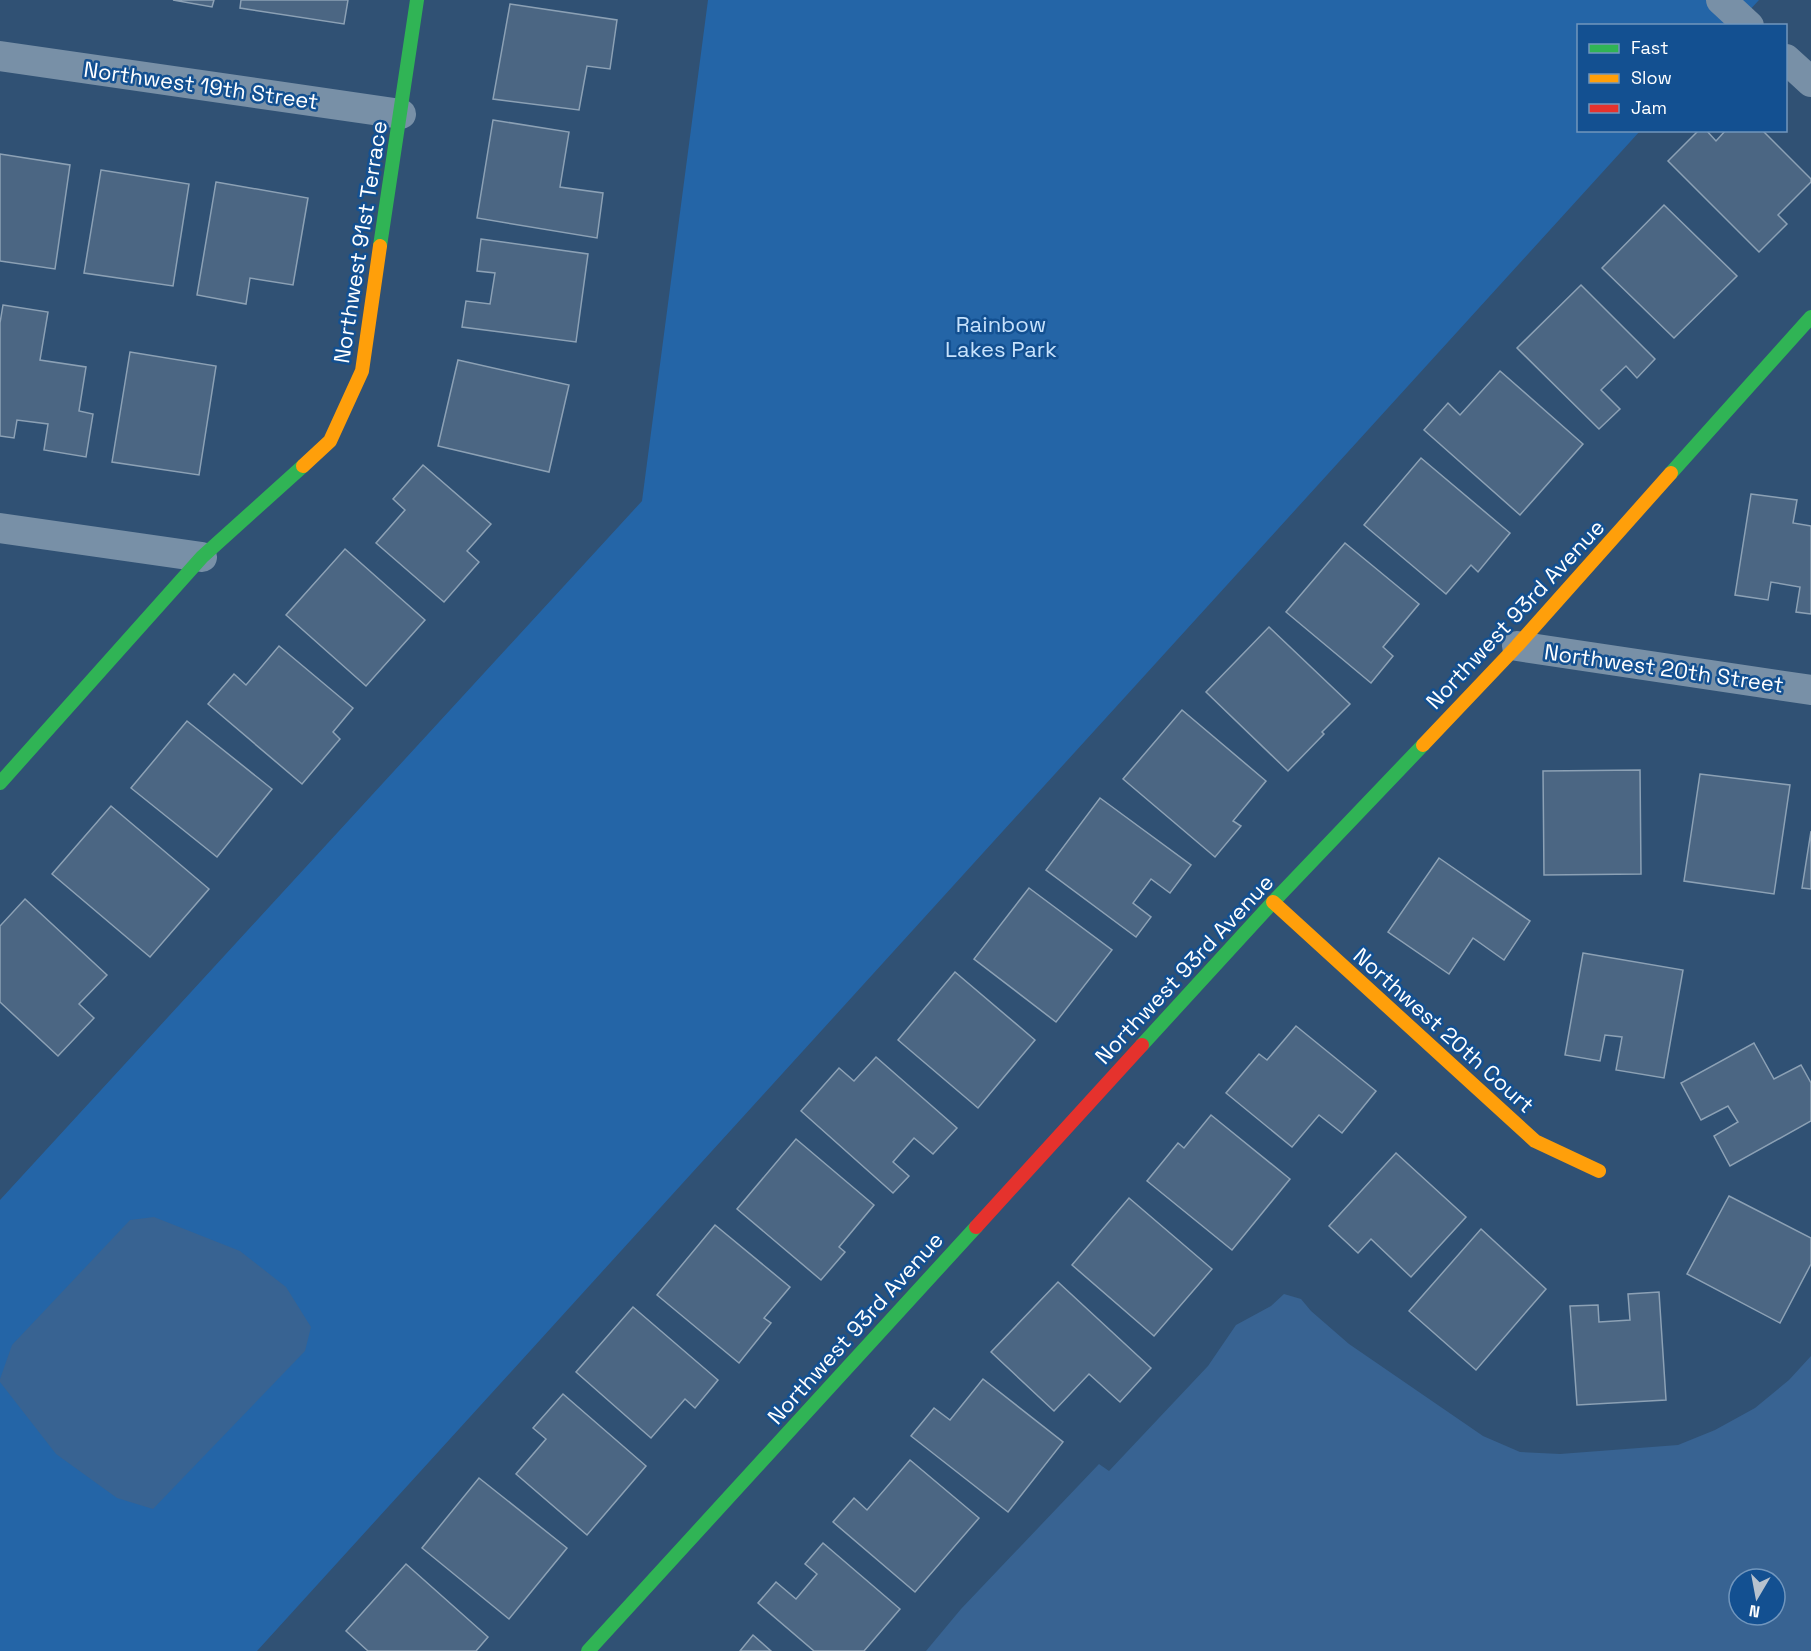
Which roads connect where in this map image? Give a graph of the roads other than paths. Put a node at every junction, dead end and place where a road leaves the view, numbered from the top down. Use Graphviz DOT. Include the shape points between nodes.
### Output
graph roads {
  1 [pos="417,0"];
  2 [pos="1721,0"];
  3 [pos="1747,24"];
  4 [pos="0,56"];
  5 [pos="1787,61"];
  6 [pos="1811,82"];
  7 [pos="401,114"];
  8 [pos="1811,317"];
  9 [pos="0,528"];
  10 [pos="202,557"];
  11 [pos="1517,646"];
  12 [pos="1811,690"];
  13 [pos="0,783"];
  14 [pos="1273,902"];
  15 [pos="1599,1171"];
  16 [pos="588,1651"];
  1 -- 7 [label="street, Northwest 91st Terrace"];
  2 -- 3 [label="street"];
  4 -- 7 [label="street, Northwest 19th Street"];
  5 -- 6 [label="street"];
  7 -- 10 [label="street, Northwest 91st Terrace" via="358,381 330,441"];
  8 -- 11 [label="street, Northwest 93rd Avenue"];
  9 -- 10 [label="street"];
  10 -- 13 [label="street, Northwest 91st Terrace"];
  11 -- 12 [label="street, Northwest 20th Street"];
  11 -- 14 [label="street, Northwest 93rd Avenue"];
  14 -- 15 [label="street, Northwest 20th Court" via="1535,1141"];
  14 -- 16 [label="street, Northwest 93rd Avenue"];
}
